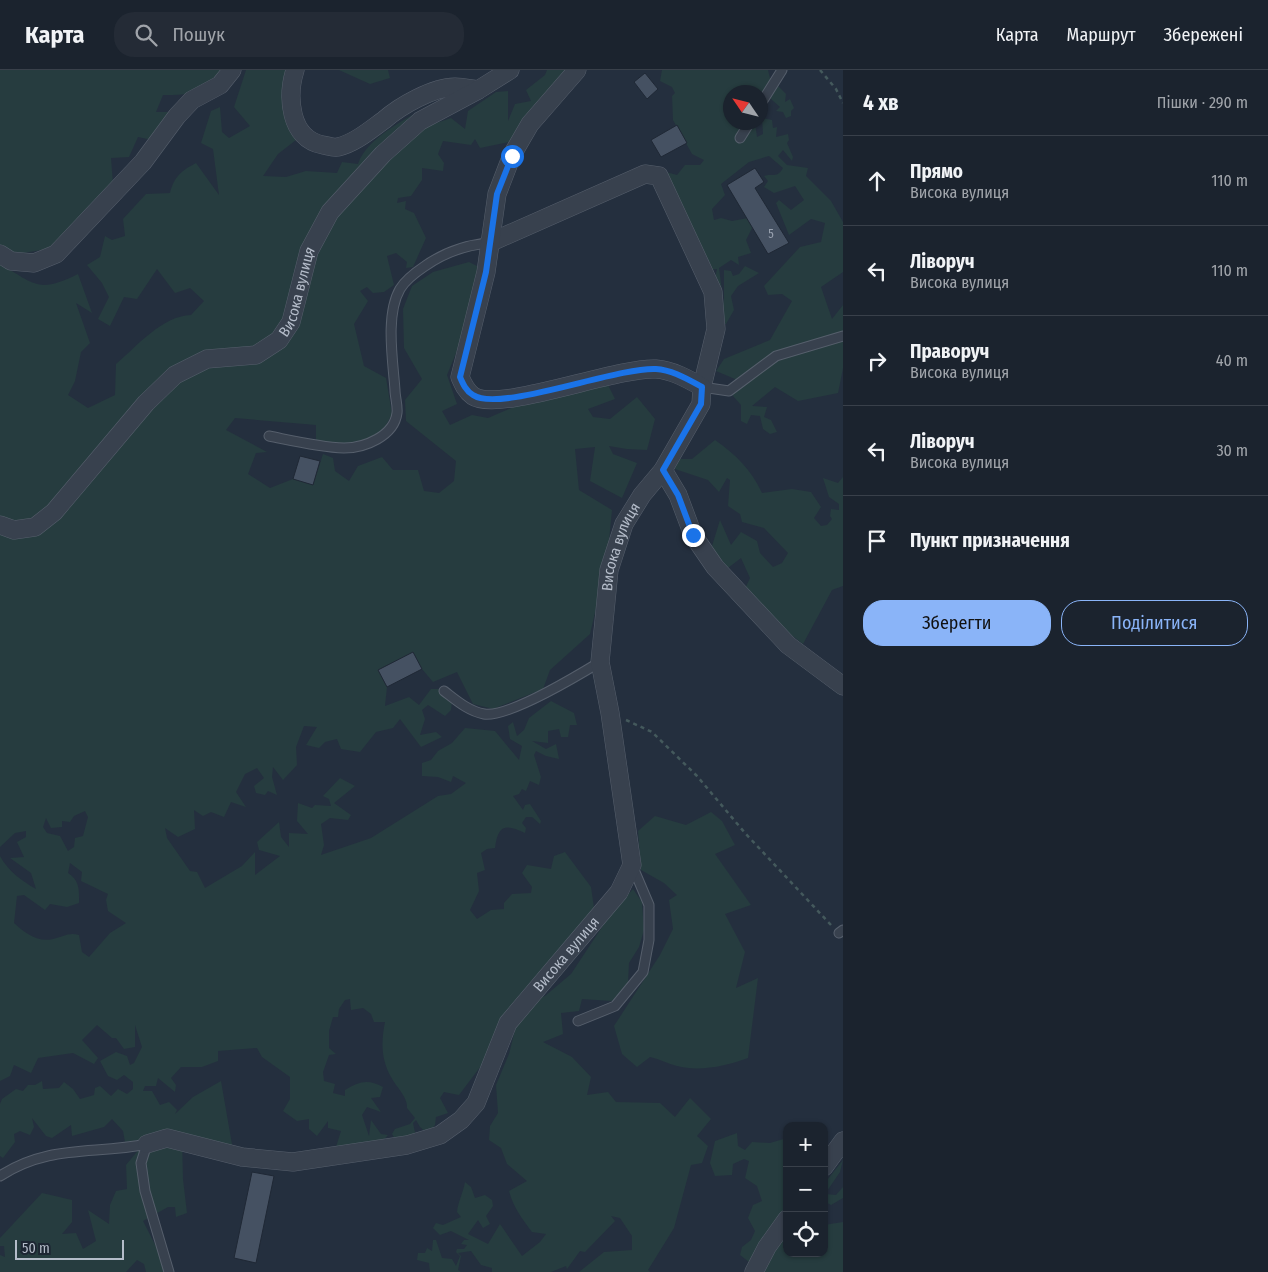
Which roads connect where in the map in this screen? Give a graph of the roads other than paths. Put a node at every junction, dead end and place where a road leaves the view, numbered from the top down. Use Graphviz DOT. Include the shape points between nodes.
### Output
graph roads {
  1 [pos="232,70"];
  2 [pos="295,70"];
  3 [pos="510,70"];
  4 [pos="577,70"];
  5 [pos="782,70"];
  6 [pos="478,90"];
  7 [pos="768,92"];
  8 [pos="745,130"];
  9 [pos="740,138"];
  10 [pos="489,243"];
  11 [pos="0,254"];
  12 [pos="843,336"];
  13 [pos="702,387"];
  14 [pos="269,436"];
  15 [pos="663,470"];
  16 [pos="0,525"];
  17 [pos="600,662"];
  18 [pos="843,686"];
  19 [pos="444,691"];
  20 [pos="632,865"];
  21 [pos="578,1022"];
  22 [pos="843,1141"];
  23 [pos="147,1144"];
  24 [pos="828,1162"];
  25 [pos="0,1176"];
  26 [pos="783,1225"];
  27 [pos="169,1272"];
  28 [pos="754,1272"];
  1 -- 11 [label="street" via="220,85 192,100 143,162 56,254 34,263 11,261"];
  2 -- 6 [label="street" via="290,98 296,124 305,137 337,148 363,136 395,111 422,96 455,86"];
  3 -- 6 [label="street, Висока вулиця"];
  4 -- 10 [label="street" via="530,124 512,156 497,194"];
  5 -- 7 [label="lane"];
  6 -- 16 [label="street, Висока вулиця" via="420,121 382,154 330,212 309,251 291,322 279,340 256,355 207,360 175,375 146,404 54,512 35,527 14,530"];
  8 -- 9 [label="lane"];
  10 -- 13 [label="street" via="486,272 460,377 473,396 505,399 626,372 656,369 680,375"];
  10 -- 13 [label="street, Висока вулиця" via="645,174 659,176 713,292 716,330"];
  10 -- 14 [label="lane" via="468,244 433,260 400,288 391,336 397,413 390,428 379,439 346,448 314,446"];
  12 -- 13 [label="lane" via="776,356 730,391"];
  13 -- 15 [label="street, Висока вулиця" via="701,404"];
  15 -- 17 [label="street, Висока вулиця" via="624,524 609,570"];
  15 -- 18 [label="street" via="678,495 693,535 715,567 788,645"];
  17 -- 19 [label="lane" via="502,713 484,714 466,708"];
  17 -- 20 [label="street, Висока вулиця"];
  20 -- 21 [label="lane" via="649,905 649,940 643,972 615,1006"];
  20 -- 23 [label="street, Висока вулиця" via="619,892 508,1023 476,1103 461,1120 440,1135 407,1145 293,1162 242,1157 167,1138"];
  22 -- 24 [label="street"];
  23 -- 25 [label="lane" via="120,1149 60,1152 31,1160"];
  23 -- 27 [label="lane" via="141,1163 145,1191"];
  26 -- 28 [label="street"];
}
